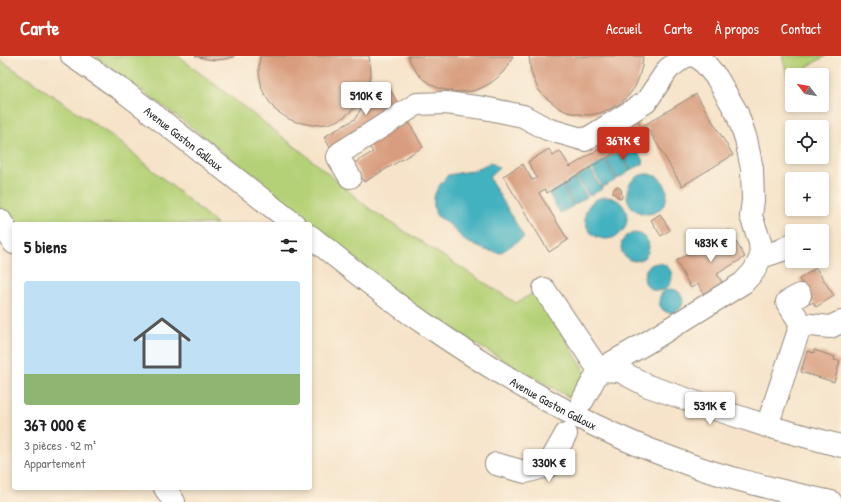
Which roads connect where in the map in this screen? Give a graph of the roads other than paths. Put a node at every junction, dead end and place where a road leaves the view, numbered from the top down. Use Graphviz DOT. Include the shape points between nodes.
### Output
graph roads {
  1 [pos="72,56"];
  2 [pos="687,56"];
  3 [pos="695,56"];
  4 [pos="350,177"];
  5 [pos="0,220"];
  6 [pos="291,222"];
  7 [pos="312,238"];
  8 [pos="12,240"];
  9 [pos="785,248"];
  10 [pos="760,257"];
  11 [pos="544,289"];
  12 [pos="800,295"];
  13 [pos="841,322"];
  14 [pos="801,324"];
  15 [pos="599,370"];
  16 [pos="583,400"];
  17 [pos="767,426"];
  18 [pos="566,434"];
  19 [pos="841,446"];
  20 [pos="496,464"];
  21 [pos="154,490"];
  22 [pos="166,490"];
  23 [pos="157,502"];
  24 [pos="174,502"];
  25 [pos="831,502"];
  1 -- 6 [label="main road, Avenue Gaston Galloux" via="126,93"];
  2 -- 4 [label="main road" via="668,69 646,102 585,140 547,129 522,116 446,103 417,104 340,153 338,157"];
  3 -- 10 [label="main road" via="702,60 717,78 737,112 746,139 752,169 751,216 760,242"];
  5 -- 8 [label="main road"];
  7 -- 25 [label="main road, Avenue Gaston Galloux" via="425,324 524,387 584,420 677,460 774,489"];
  9 -- 10 [label="main road"];
  10 -- 15 [label="main road" via="754,271 743,283"];
  11 -- 15 [label="main road"];
  12 -- 14 [label="main road" via="787,302"];
  13 -- 14 [label="main road" via="830,326"];
  14 -- 17 [label="main road"];
  15 -- 16 [label="main road"];
  15 -- 17 [label="main road" via="620,371 648,386"];
  17 -- 19 [label="main road"];
  18 -- 20 [label="main road" via="548,466 525,472"];
  21 -- 23 [label="main road"];
  22 -- 24 [label="main road"];
}
